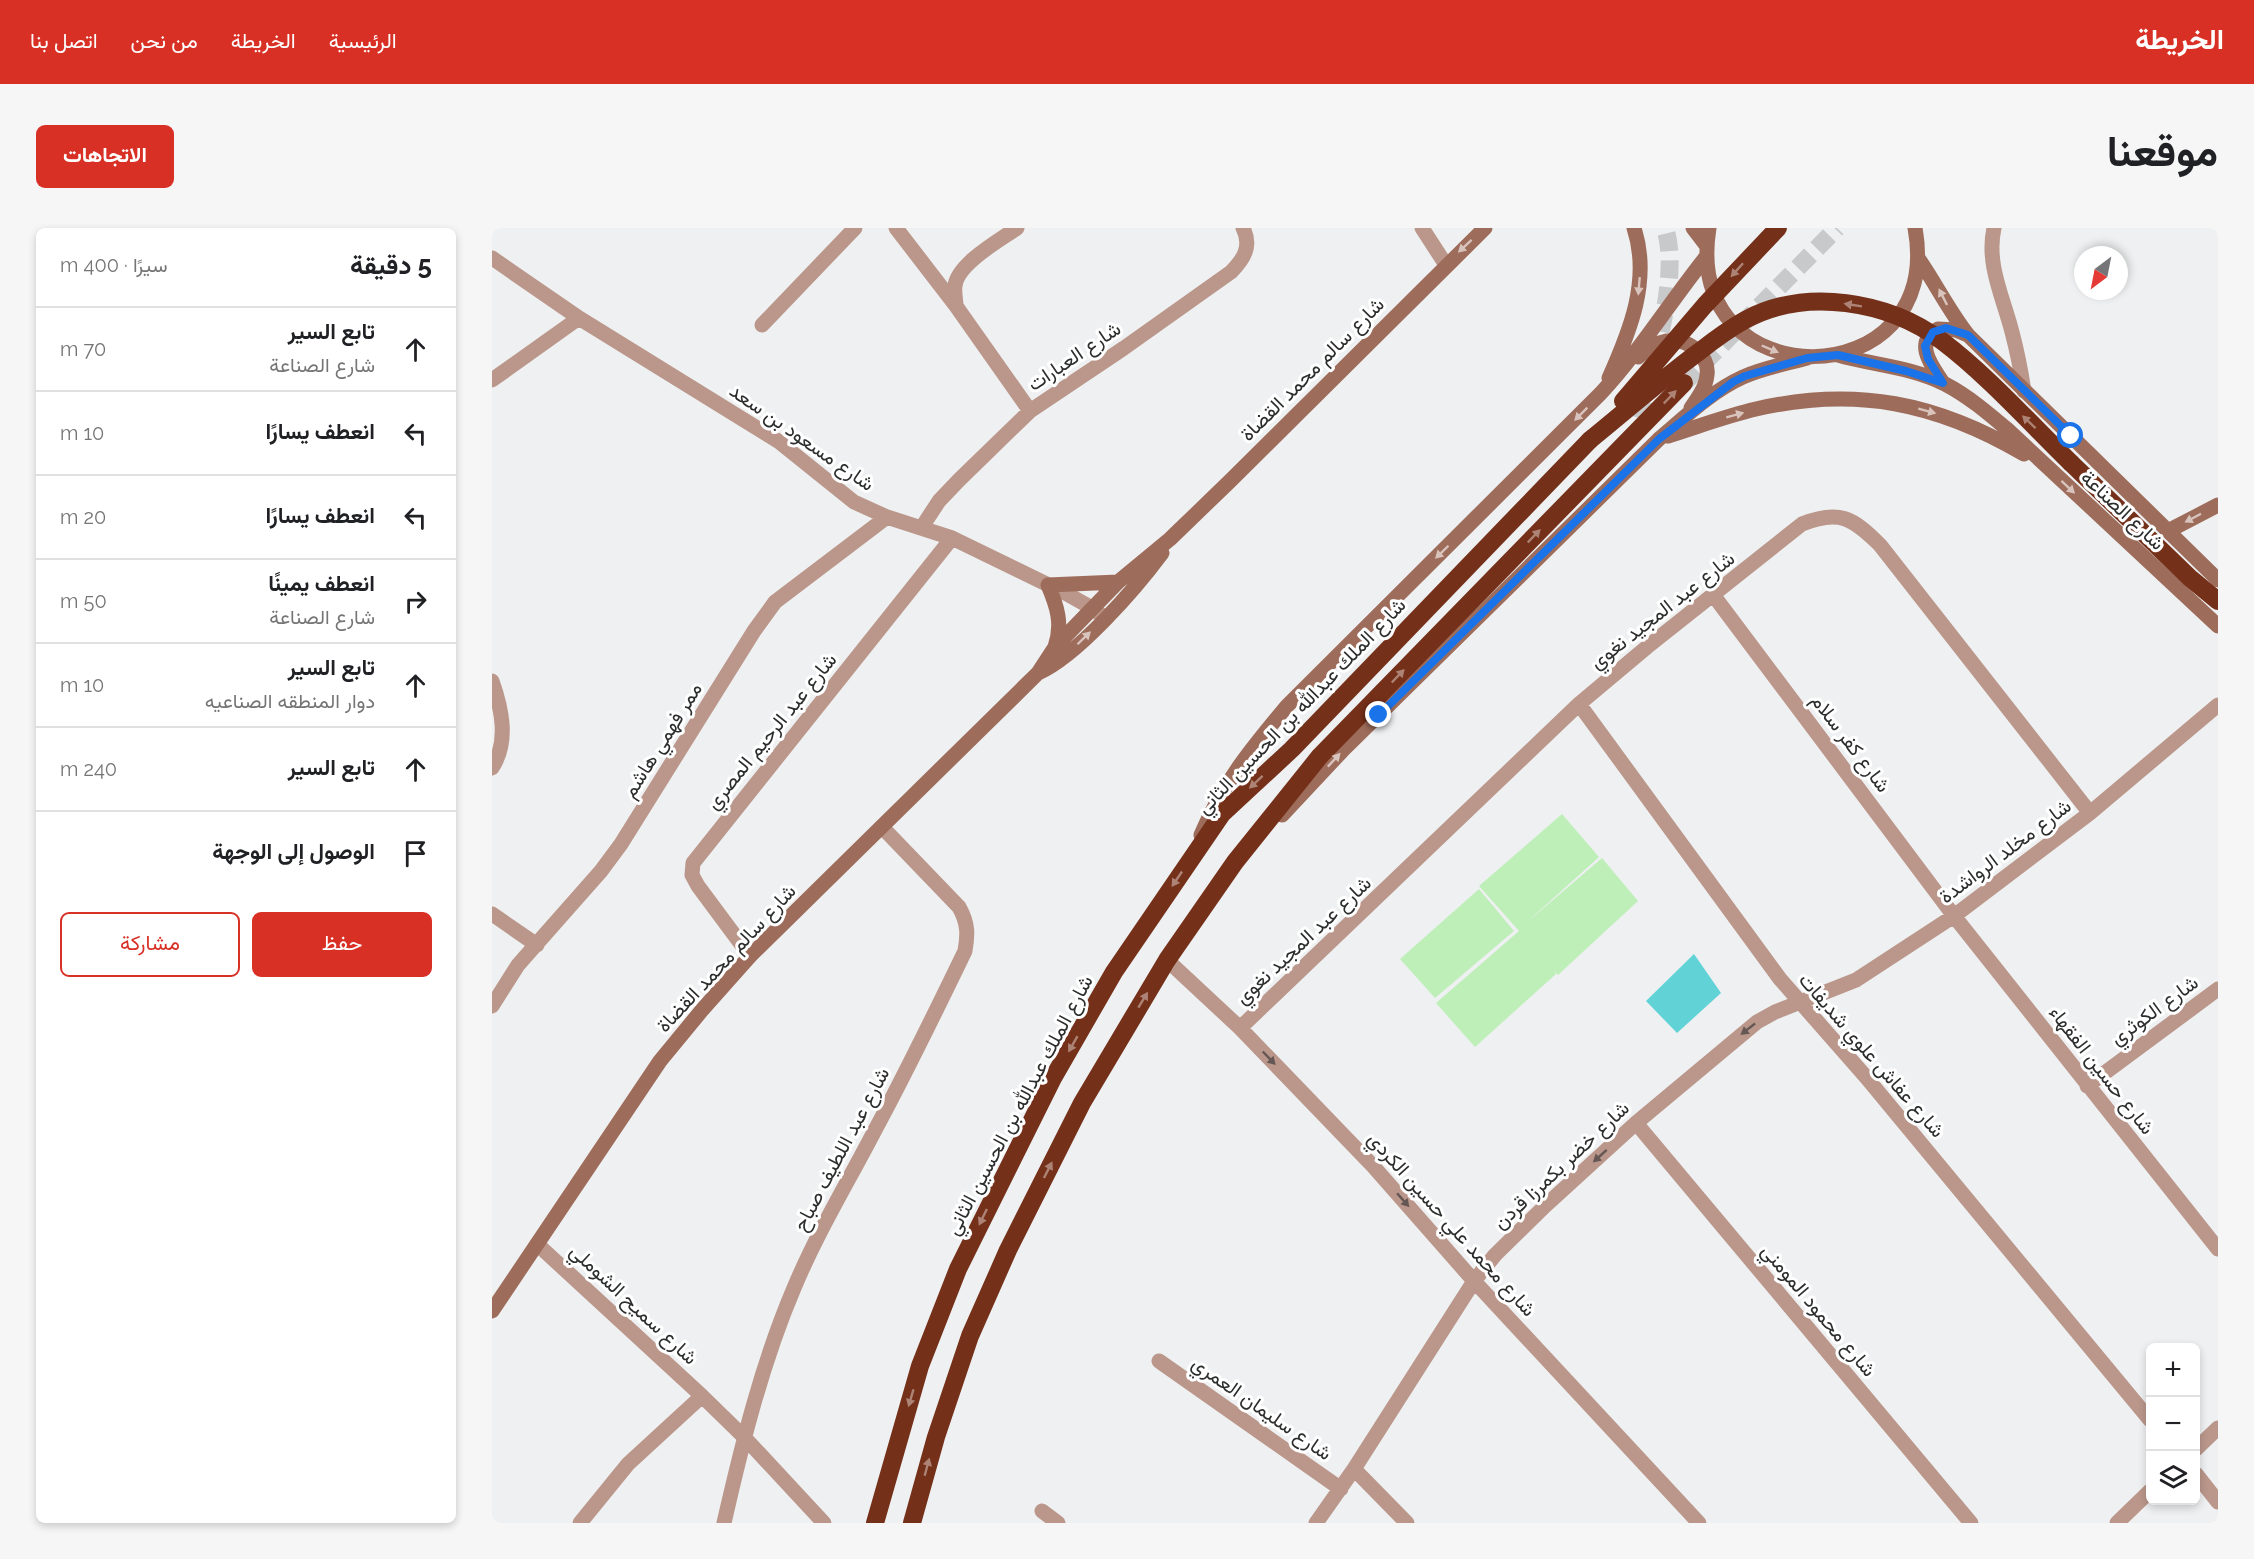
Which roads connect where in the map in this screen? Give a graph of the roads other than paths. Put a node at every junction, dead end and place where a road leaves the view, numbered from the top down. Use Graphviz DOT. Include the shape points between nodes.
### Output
graph roads {
  1 [pos="855,228"];
  2 [pos="896,228"];
  3 [pos="1017,228"];
  4 [pos="1244,228"];
  5 [pos="1422,228"];
  6 [pos="1485,228"];
  7 [pos="1634,228"];
  8 [pos="1693,228"];
  9 [pos="1709,228"];
  10 [pos="1778,228"];
  11 [pos="1916,228"];
  12 [pos="1926,228"];
  13 [pos="1994,228"];
  14 [pos="1706,251"];
  15 [pos="1918,251"];
  16 [pos="492,258"];
  17 [pos="1446,265"];
  18 [pos="956,306"];
  19 [pos="579,318"];
  20 [pos="762,325"];
  21 [pos="1968,335"];
  22 [pos="1838,355"];
  23 [pos="1807,358"];
  24 [pos="1621,372"];
  25 [pos="492,380"];
  26 [pos="1684,382"];
  27 [pos="1943,383"];
  28 [pos="2024,391"];
  29 [pos="1601,393"];
  30 [pos="1030,411"];
  31 [pos="1686,416"];
  32 [pos="1659,439"];
  33 [pos="1590,440"];
  34 [pos="2046,467"];
  35 [pos="2218,505"];
  36 [pos="887,517"];
  37 [pos="922,527"];
  38 [pos="2168,531"];
  39 [pos="952,538"];
  40 [pos="1170,539"];
  41 [pos="2218,580"];
  42 [pos="1118,582"];
  43 [pos="1048,585"];
  44 [pos="1714,596"];
  45 [pos="2218,601"];
  46 [pos="1092,608"];
  47 [pos="1105,618"];
  48 [pos="2218,626"];
  49 [pos="1055,647"];
  50 [pos="1038,673"];
  51 [pos="492,681"];
  52 [pos="1579,704"];
  53 [pos="2218,705"];
  54 [pos="492,768"];
  55 [pos="2090,813"];
  56 [pos="882,827"];
  57 [pos="1193,856"];
  58 [pos="1235,862"];
  59 [pos="492,914"];
  60 [pos="1954,916"];
  61 [pos="537,945"];
  62 [pos="750,956"];
  63 [pos="1167,960"];
  64 [pos="2218,989"];
  65 [pos="1799,1002"];
  66 [pos="492,1006"];
  67 [pos="1240,1028"];
  68 [pos="2087,1086"];
  69 [pos="1636,1124"];
  70 [pos="537,1244"];
  71 [pos="2218,1249"];
  72 [pos="1474,1281"];
  73 [pos="492,1311"];
  74 [pos="1159,1361"];
  75 [pos="702,1396"];
  76 [pos="2146,1414"];
  77 [pos="2218,1428"];
  78 [pos="744,1437"];
  79 [pos="2200,1445"];
  80 [pos="1354,1469"];
  81 [pos="2200,1479"];
  82 [pos="1341,1488"];
  83 [pos="2146,1496"];
  84 [pos="2218,1502"];
  85 [pos="1042,1511"];
  86 [pos="580,1523"];
  87 [pos="724,1523"];
  88 [pos="824,1523"];
  89 [pos="874,1523"];
  90 [pos="912,1523"];
  91 [pos="1058,1523"];
  92 [pos="1316,1523"];
  93 [pos="1407,1523"];
  94 [pos="1699,1523"];
  95 [pos="1971,1523"];
  96 [pos="2117,1523"];
  1 -- 20 [label="street"];
  2 -- 18 [label="street"];
  3 -- 18 [label="street" via="970,261 961,272 955,286"];
  4 -- 30 [label="street, شارع العبارات" via="1248,246 1244,259 1231,272"];
  5 -- 17 [label="street"];
  6 -- 17 [label="main road, شارع سالم محمد القضاة, one-way"];
  7 -- 29 [label="main road, one-way" via="1640,253 1638,295 1628,335"];
  8 -- 14 [label="main road"];
  9 -- 14 [label="main road"];
  10 -- 33 [label="highway, شارع الملك عبدالله بن الحسين الثاني, one-way, bridge" via="1705,305"];
  11 -- 15 [label="main road"];
  12 -- 15 [label="main road"];
  13 -- 28 [label="street" via="1993,270 2012,332"];
  14 -- 23 [label="main road, one-way" via="1714,292 1733,322 1761,345"];
  14 -- 24 [label="main road"];
  21 -- 15 [label="main road, شارع الصناعة, one-way" via="1952,314"];
  15 -- 22 [label="main road" via="1912,291 1894,320 1869,342"];
  16 -- 19 [label="street, شارع مسعود بن سعد"];
  17 -- 40 [label="main road, شارع سالم محمد القضاة"];
  18 -- 30 [label="street"];
  19 -- 25 [label="street"];
  19 -- 36 [label="street, شارع مسعود بن سعد" via="778,441 854,502"];
  21 -- 27 [label="main road" via="1938,329 1929,336 1925,351"];
  21 -- 28 [label="main road, شارع الصناعة"];
  22 -- 23 [label="main road"];
  22 -- 27 [label="main road, شارع الصناعة"];
  23 -- 31 [label="main road" via="1739,379"];
  24 -- 29 [label="main road"];
  24 -- 31 [label="main road" via="1647,349 1665,341 1679,340 1689,345 1705,359 1708,372"];
  58 -- 26 [label="highway, one-way" via="1320,756 1637,425"];
  27 -- 34 [label="main road, شارع الصناعة" via="1993,417"];
  28 -- 38 [label="main road, شارع الصناعة"];
  29 -- 57 [label="main road, one-way" via="1287,706 1223,788"];
  30 -- 37 [label="street, شارع العبارات" via="939,501"];
  31 -- 32 [label="main road"];
  32 -- 34 [label="main road, one-way" via="1775,406 1869,399 1954,419"];
  58 -- 32 [label="main road, one-way"];
  45 -- 33 [label="highway, one-way, bridge" via="1943,342 1899,316 1875,309 1824,301 1782,307 1744,320 1674,370"];
  33 -- 57 [label="highway, شارع الملك عبدالله بن الحسين الثاني, one-way" via="1292,749 1222,814"];
  34 -- 48 [label="main road, شارع الصناعة, one-way"];
  35 -- 38 [label="main road, one-way"];
  36 -- 37 [label="street, شارع مسعود بن سعد"];
  36 -- 61 [label="street, ممر فهمي هاشم" via="775,602 621,844"];
  37 -- 39 [label="street, شارع مسعود بن سعد"];
  38 -- 41 [label="main road, شارع الصناعة"];
  39 -- 43 [label="street, شارع مسعود بن سعد"];
  39 -- 62 [label="street, شارع عبد الرحيم المصري" via="693,863 692,875 698,886"];
  40 -- 42 [label="main road, شارع سالم محمد القضاة"];
  40 -- 47 [label="main road, شارع سالم محمد القضاة" via="1142,578"];
  42 -- 43 [label="main road"];
  42 -- 46 [label="main road, شارع سالم محمد القضاة"];
  43 -- 46 [label="street, شارع مسعود بن سعد"];
  43 -- 49 [label="main road" via="1059,615"];
  44 -- 52 [label="street, شارع عبد المجيد نغوي"];
  44 -- 55 [label="street, شارع عبد المجيد نغوي" via="1802,524 1820,517 1838,516 1851,521 1885,552"];
  44 -- 60 [label="street, شارع كفر سلام"];
  46 -- 47 [label="street, شارع مسعود بن سعد"];
  46 -- 49 [label="main road, شارع سالم محمد القضاة"];
  50 -- 47 [label="main road, شارع سالم محمد القضاة, one-way" via="1068,654"];
  49 -- 50 [label="main road, شارع سالم محمد القضاة"];
  50 -- 56 [label="main road, شارع سالم محمد القضاة"];
  51 -- 54 [label="street" via="504,740"];
  52 -- 65 [label="street, شارع عفاش علوي شديفات"];
  52 -- 67 [label="street, شارع عبد المجيد نغوي"];
  53 -- 55 [label="street, شارع مخلد الرواشدة"];
  55 -- 60 [label="street, شارع مخلد الرواشدة"];
  56 -- 62 [label="main road, شارع سالم محمد القضاة"];
  56 -- 78 [label="street, شارع عبد اللطيف صباح" via="959,907 966,920 965,951 793,1289"];
  57 -- 89 [label="highway, شارع الملك عبدالله بن الحسين الثاني, one-way" via="1114,972 1053,1078 958,1269 920,1366"];
  58 -- 63 [label="highway"];
  59 -- 61 [label="street"];
  60 -- 65 [label="street, شارع مخلد الرواشدة" via="1856,980"];
  60 -- 68 [label="street, شارع حسين الفقهاء"];
  61 -- 66 [label="street, ممر فهمي هاشم" via="518,965"];
  62 -- 70 [label="main road, شارع سالم محمد القضاة" via="660,1061"];
  63 -- 67 [label="street, شارع محمد علي حسين الكردي"];
  90 -- 63 [label="highway, one-way" via="970,1336 1008,1250 1082,1103"];
  64 -- 68 [label="street, شارع الكوثري"];
  65 -- 69 [label="street, شارع خضر بكمرزا قردن, one-way" via="1757,1022"];
  65 -- 76 [label="street, شارع عفاش علوي شديفات"];
  67 -- 72 [label="street, شارع محمد علي حسين الكردي, one-way" via="1373,1166"];
  68 -- 71 [label="street, شارع حسين الفقهاء"];
  69 -- 72 [label="street, شارع خضر بكمرزا قردن, one-way" via="1517,1232"];
  69 -- 95 [label="street, شارع محمود المومني"];
  70 -- 73 [label="main road, شارع سالم محمد القضاة"];
  70 -- 75 [label="street, شارع سميح الشوملي"];
  72 -- 80 [label="street, شارع خضر بكمرزا قردن"];
  72 -- 94 [label="street, شارع محمد علي حسين الكردي"];
  74 -- 82 [label="street, شارع سليمان العمري"];
  75 -- 78 [label="street, شارع سميح الشوملي"];
  75 -- 86 [label="street" via="628,1464"];
  77 -- 79 [label="street"];
  78 -- 87 [label="street, شارع عبد اللطيف صباح"];
  78 -- 88 [label="street, شارع سميح الشوملي"];
  80 -- 82 [label="street, شارع خضر بكمرزا قردن"];
  80 -- 93 [label="street"];
  81 -- 84 [label="street"];
  82 -- 92 [label="street, شارع خضر بكمرزا قردن"];
  83 -- 96 [label="street"];
  85 -- 91 [label="street"];
}
